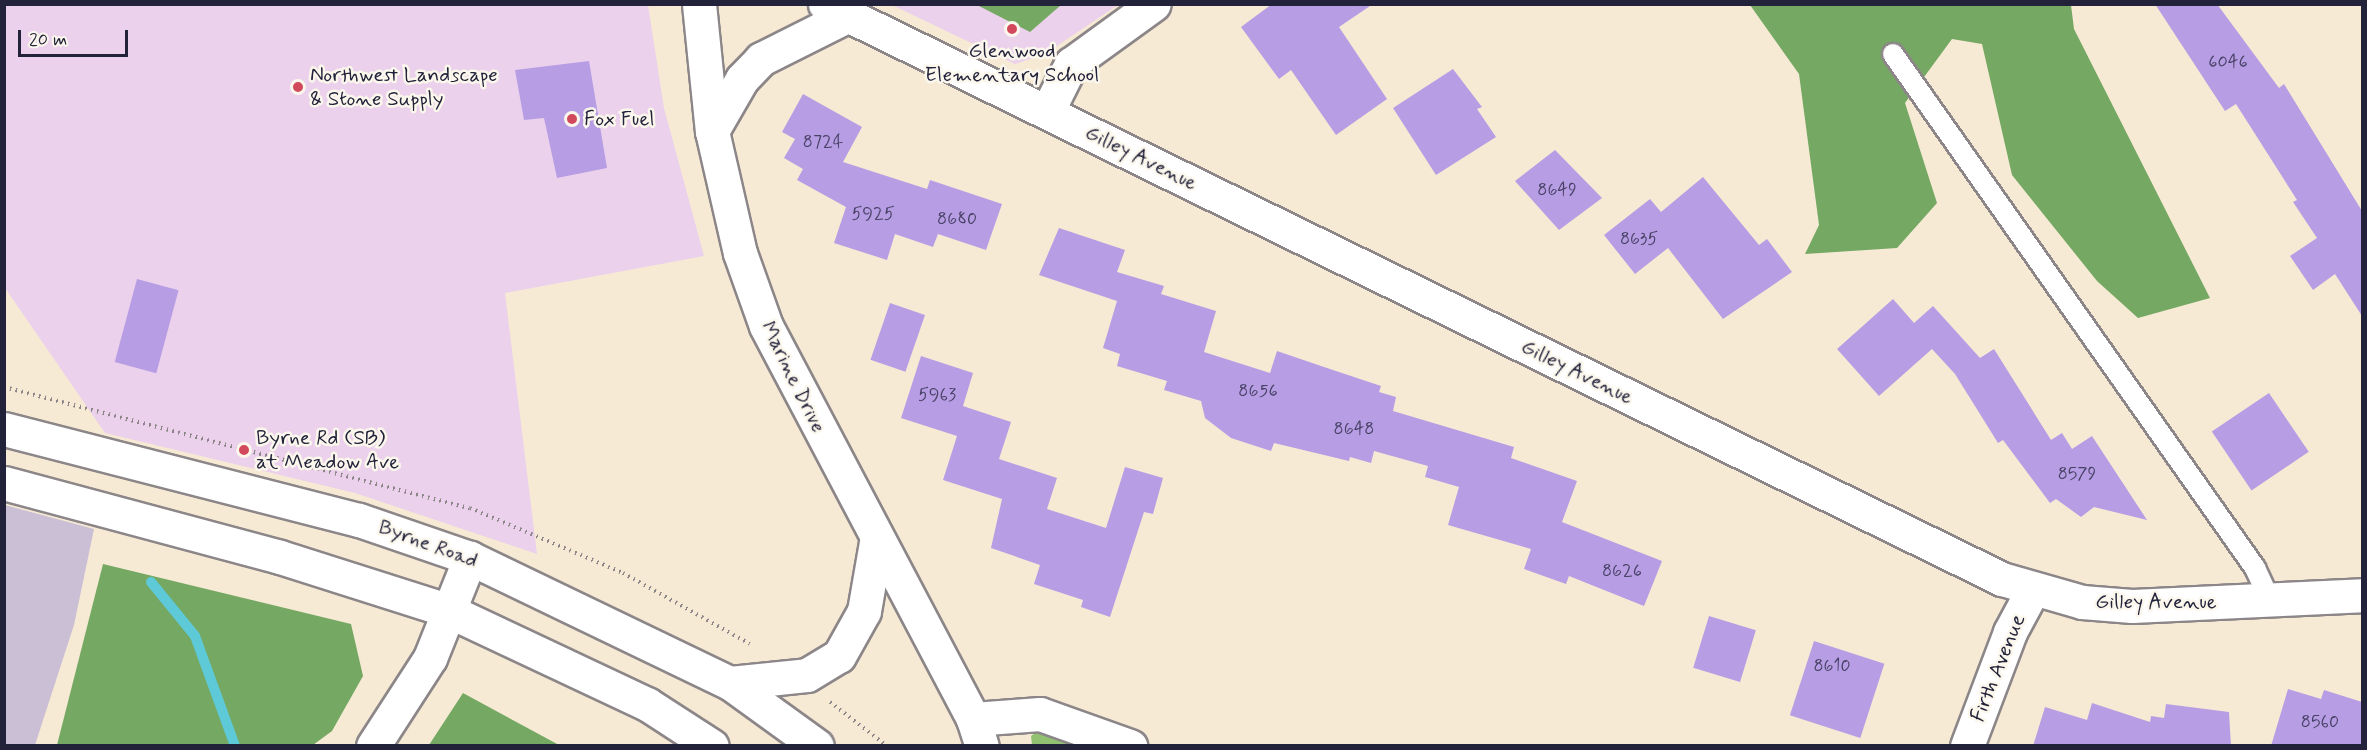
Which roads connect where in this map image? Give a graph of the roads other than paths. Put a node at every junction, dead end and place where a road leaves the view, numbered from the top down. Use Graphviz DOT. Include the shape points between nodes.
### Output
graph roads {
  1 [pos="699,4"];
  2 [pos="1154,4"];
  3 [pos="837,10"];
  4 [pos="1893,54"];
  5 [pos="1047,112"];
  6 [pos="712,131"];
  7 [pos="4,429"];
  8 [pos="4,483"];
  9 [pos="876,542"];
  10 [pos="470,558"];
  11 [pos="2032,591"];
  12 [pos="2362,595"];
  13 [pos="2270,600"];
  14 [pos="447,610"];
  15 [pos="730,683"];
  16 [pos="978,732"];
  17 [pos="373,746"];
  18 [pos="712,746"];
  19 [pos="817,746"];
  20 [pos="1001,746"];
  21 [pos="1130,746"];
  22 [pos="1967,746"];
  1 -- 6 [label="street, Marine Drive"];
  2 -- 5 [label="street" via="1071,64"];
  3 -- 5 [label="street, Gilley Avenue"];
  3 -- 6 [label="street" via="761,59"];
  4 -- 13 [label="lane" via="2255,568"];
  5 -- 11 [label="street, Gilley Avenue"];
  6 -- 9 [label="street, Marine Drive" via="740,253 766,326"];
  7 -- 10 [label="street, Byrne Road" via="359,520"];
  8 -- 14 [label="street" via="280,557"];
  9 -- 15 [label="street" via="864,611 839,656 796,678"];
  9 -- 16 [label="street, Marine Drive"];
  10 -- 14 [label="street"];
  10 -- 15 [label="street, Byrne Road"];
  11 -- 13 [label="street, Gilley Avenue" via="2132,606"];
  11 -- 22 [label="street, Firth Avenue" via="2010,632"];
  12 -- 13 [label="street, Gilley Avenue"];
  14 -- 17 [label="street" via="430,658"];
  14 -- 18 [label="street" via="647,704"];
  15 -- 19 [label="street, Byrne Road"];
  16 -- 20 [label="street, Marine Drive"];
  16 -- 21 [label="street" via="1040,714"];
}
